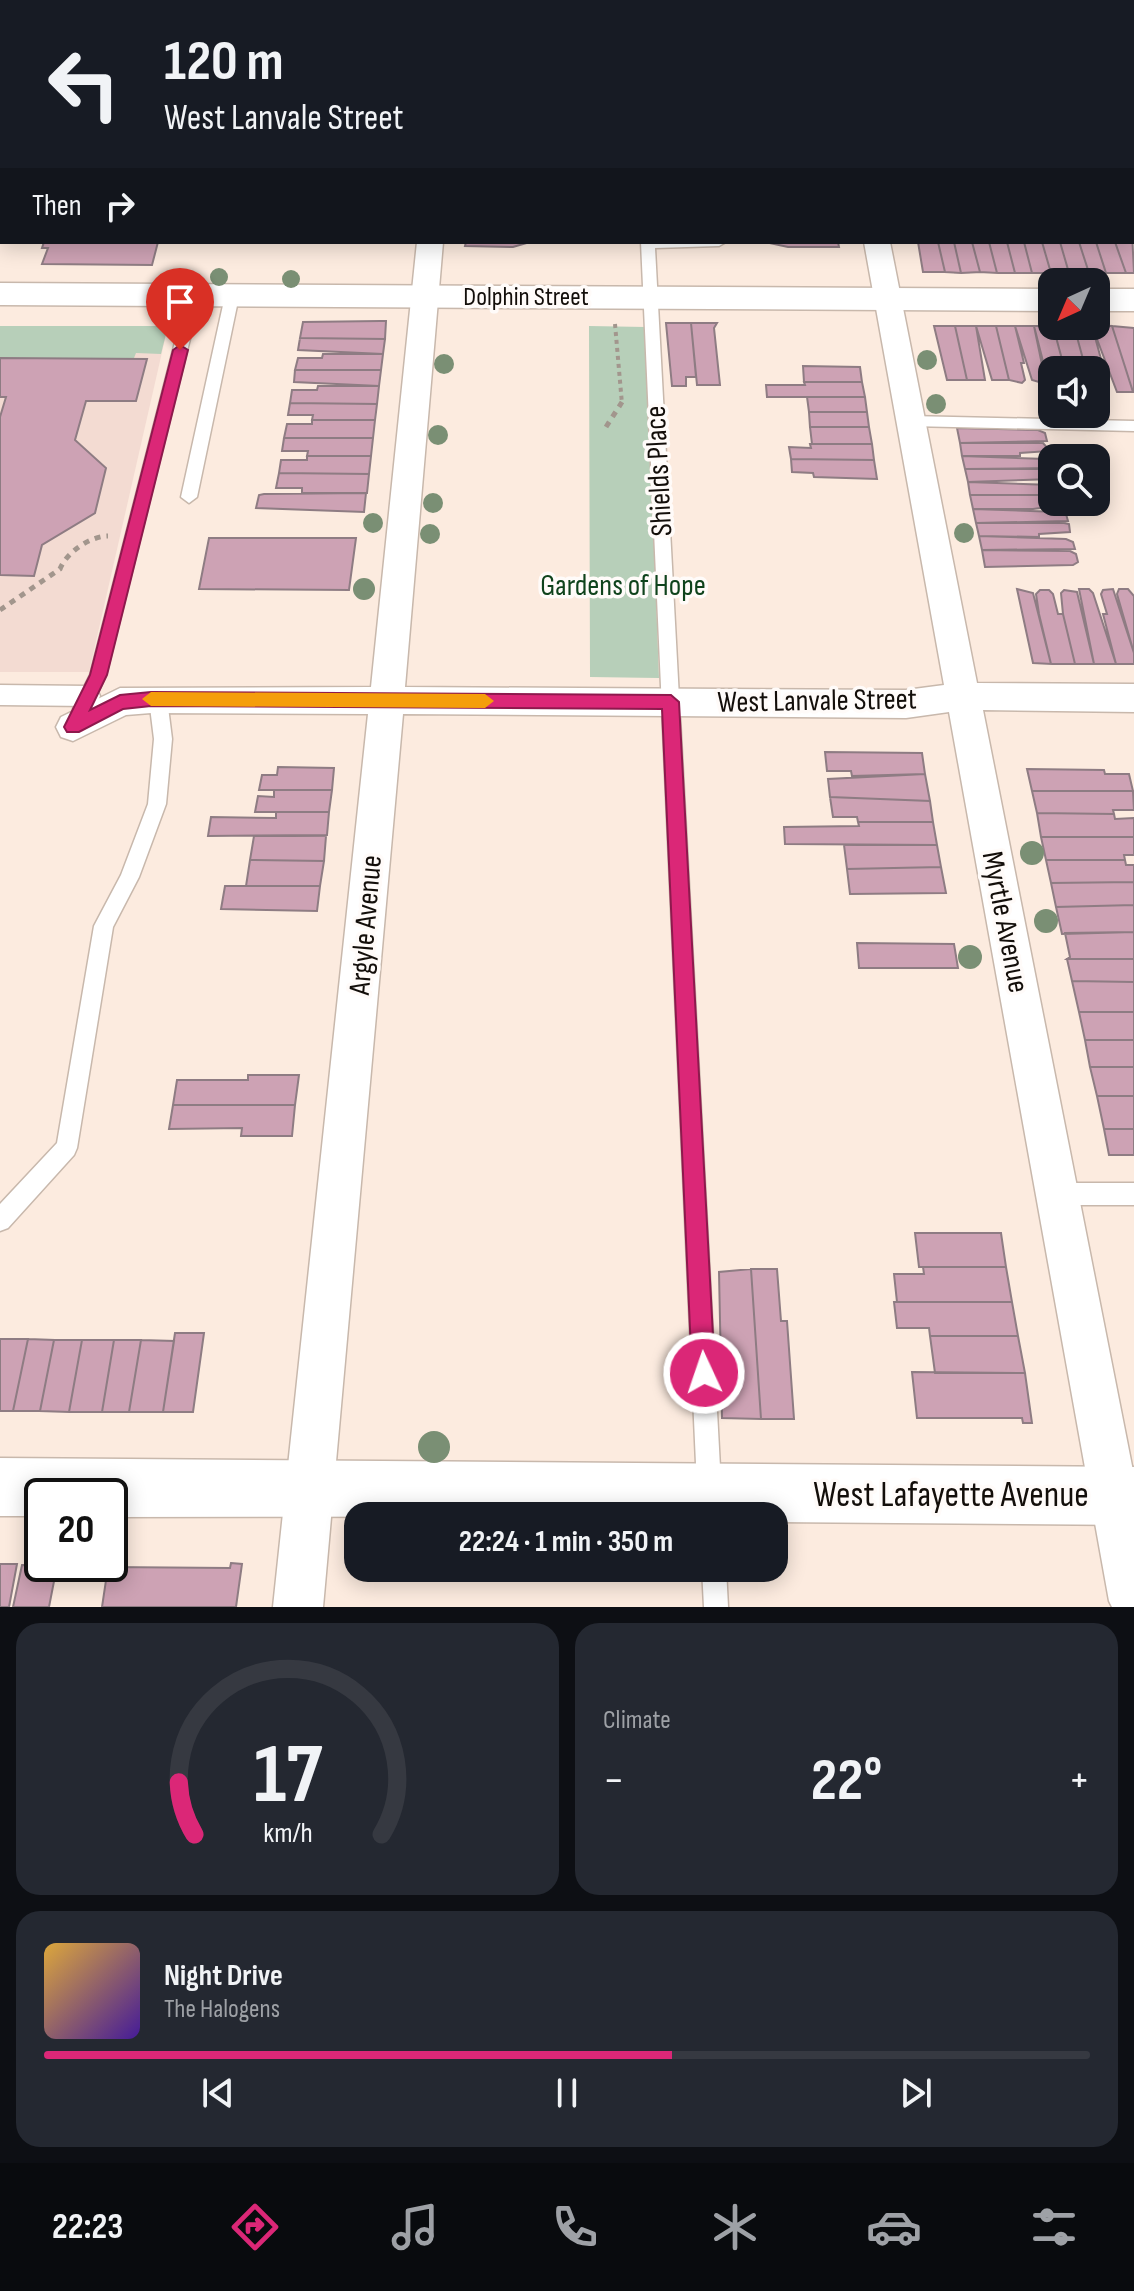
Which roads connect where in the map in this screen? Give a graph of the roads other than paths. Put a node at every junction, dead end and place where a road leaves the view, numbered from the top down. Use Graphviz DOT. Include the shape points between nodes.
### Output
graph roads {
  1 [pos="430,244"];
  2 [pos="648,244"];
  3 [pos="877,244"];
  4 [pos="0,294"];
  5 [pos="194,295"];
  6 [pos="232,296"];
  7 [pos="425,297"];
  8 [pos="650,298"];
  9 [pos="886,299"];
  10 [pos="1038,300"];
  11 [pos="1110,300"];
  12 [pos="1134,300"];
  13 [pos="910,421"];
  14 [pos="1134,426"];
  15 [pos="189,497"];
  16 [pos="0,695"];
  17 [pos="962,696"];
  18 [pos="1134,698"];
  19 [pos="158,699"];
  20 [pos="387,701"];
  21 [pos="671,702"];
  22 [pos="81,711"];
  23 [pos="1057,1194"];
  24 [pos="1134,1194"];
  25 [pos="0,1220"];
  26 [pos="0,1487"];
  27 [pos="312,1491"];
  28 [pos="1124,1496"];
  29 [pos="625,1502"];
  30 [pos="710,1502"];
  31 [pos="788,1503"];
  32 [pos="715,1582"];
  33 [pos="1134,1601"];
  34 [pos="298,1607"];
  35 [pos="716,1607"];
  1 -- 7 [label="street, Argyle Avenue"];
  2 -- 8 [label="lane, Shields Place"];
  3 -- 9 [label="street, Myrtle Avenue"];
  4 -- 5 [label="main road, Dolphin Street"];
  5 -- 6 [label="main road, Dolphin Street"];
  5 -- 22 [label="lane" via="98,675"];
  6 -- 7 [label="main road, Dolphin Street"];
  6 -- 15 [label="lane"];
  7 -- 8 [label="main road, Dolphin Street"];
  7 -- 20 [label="street, Argyle Avenue"];
  8 -- 9 [label="main road, Dolphin Street"];
  8 -- 21 [label="lane, Shields Place"];
  9 -- 10 [label="main road, Dolphin Street"];
  9 -- 13 [label="street, Myrtle Avenue"];
  11 -- 12 [label="main road"];
  13 -- 14 [label="lane"];
  13 -- 17 [label="street, Myrtle Avenue"];
  16 -- 22 [label="street, West Lanvale Street"];
  17 -- 18 [label="street, West Lanvale Street"];
  17 -- 21 [label="street, West Lanvale Street" via="906,704"];
  17 -- 23 [label="street, Myrtle Avenue"];
  19 -- 20 [label="street, West Lanvale Street"];
  19 -- 22 [label="street, West Lanvale Street"];
  19 -- 25 [label="lane" via="163,739 157,804 130,877 104,926 67,1148"];
  20 -- 21 [label="street, West Lanvale Street"];
  20 -- 27 [label="street, Argyle Avenue"];
  21 -- 30 [label="lane, Shields Place"];
  23 -- 24 [label="lane"];
  23 -- 28 [label="street, Myrtle Avenue"];
  26 -- 27 [label="main road, West Lafayette Avenue"];
  27 -- 29 [label="main road, West Lafayette Avenue"];
  27 -- 34 [label="street, Argyle Avenue"];
  28 -- 31 [label="main road, West Lafayette Avenue"];
  28 -- 33 [label="street, Myrtle Avenue"];
  32 -- 35 [label="lane"];
}
